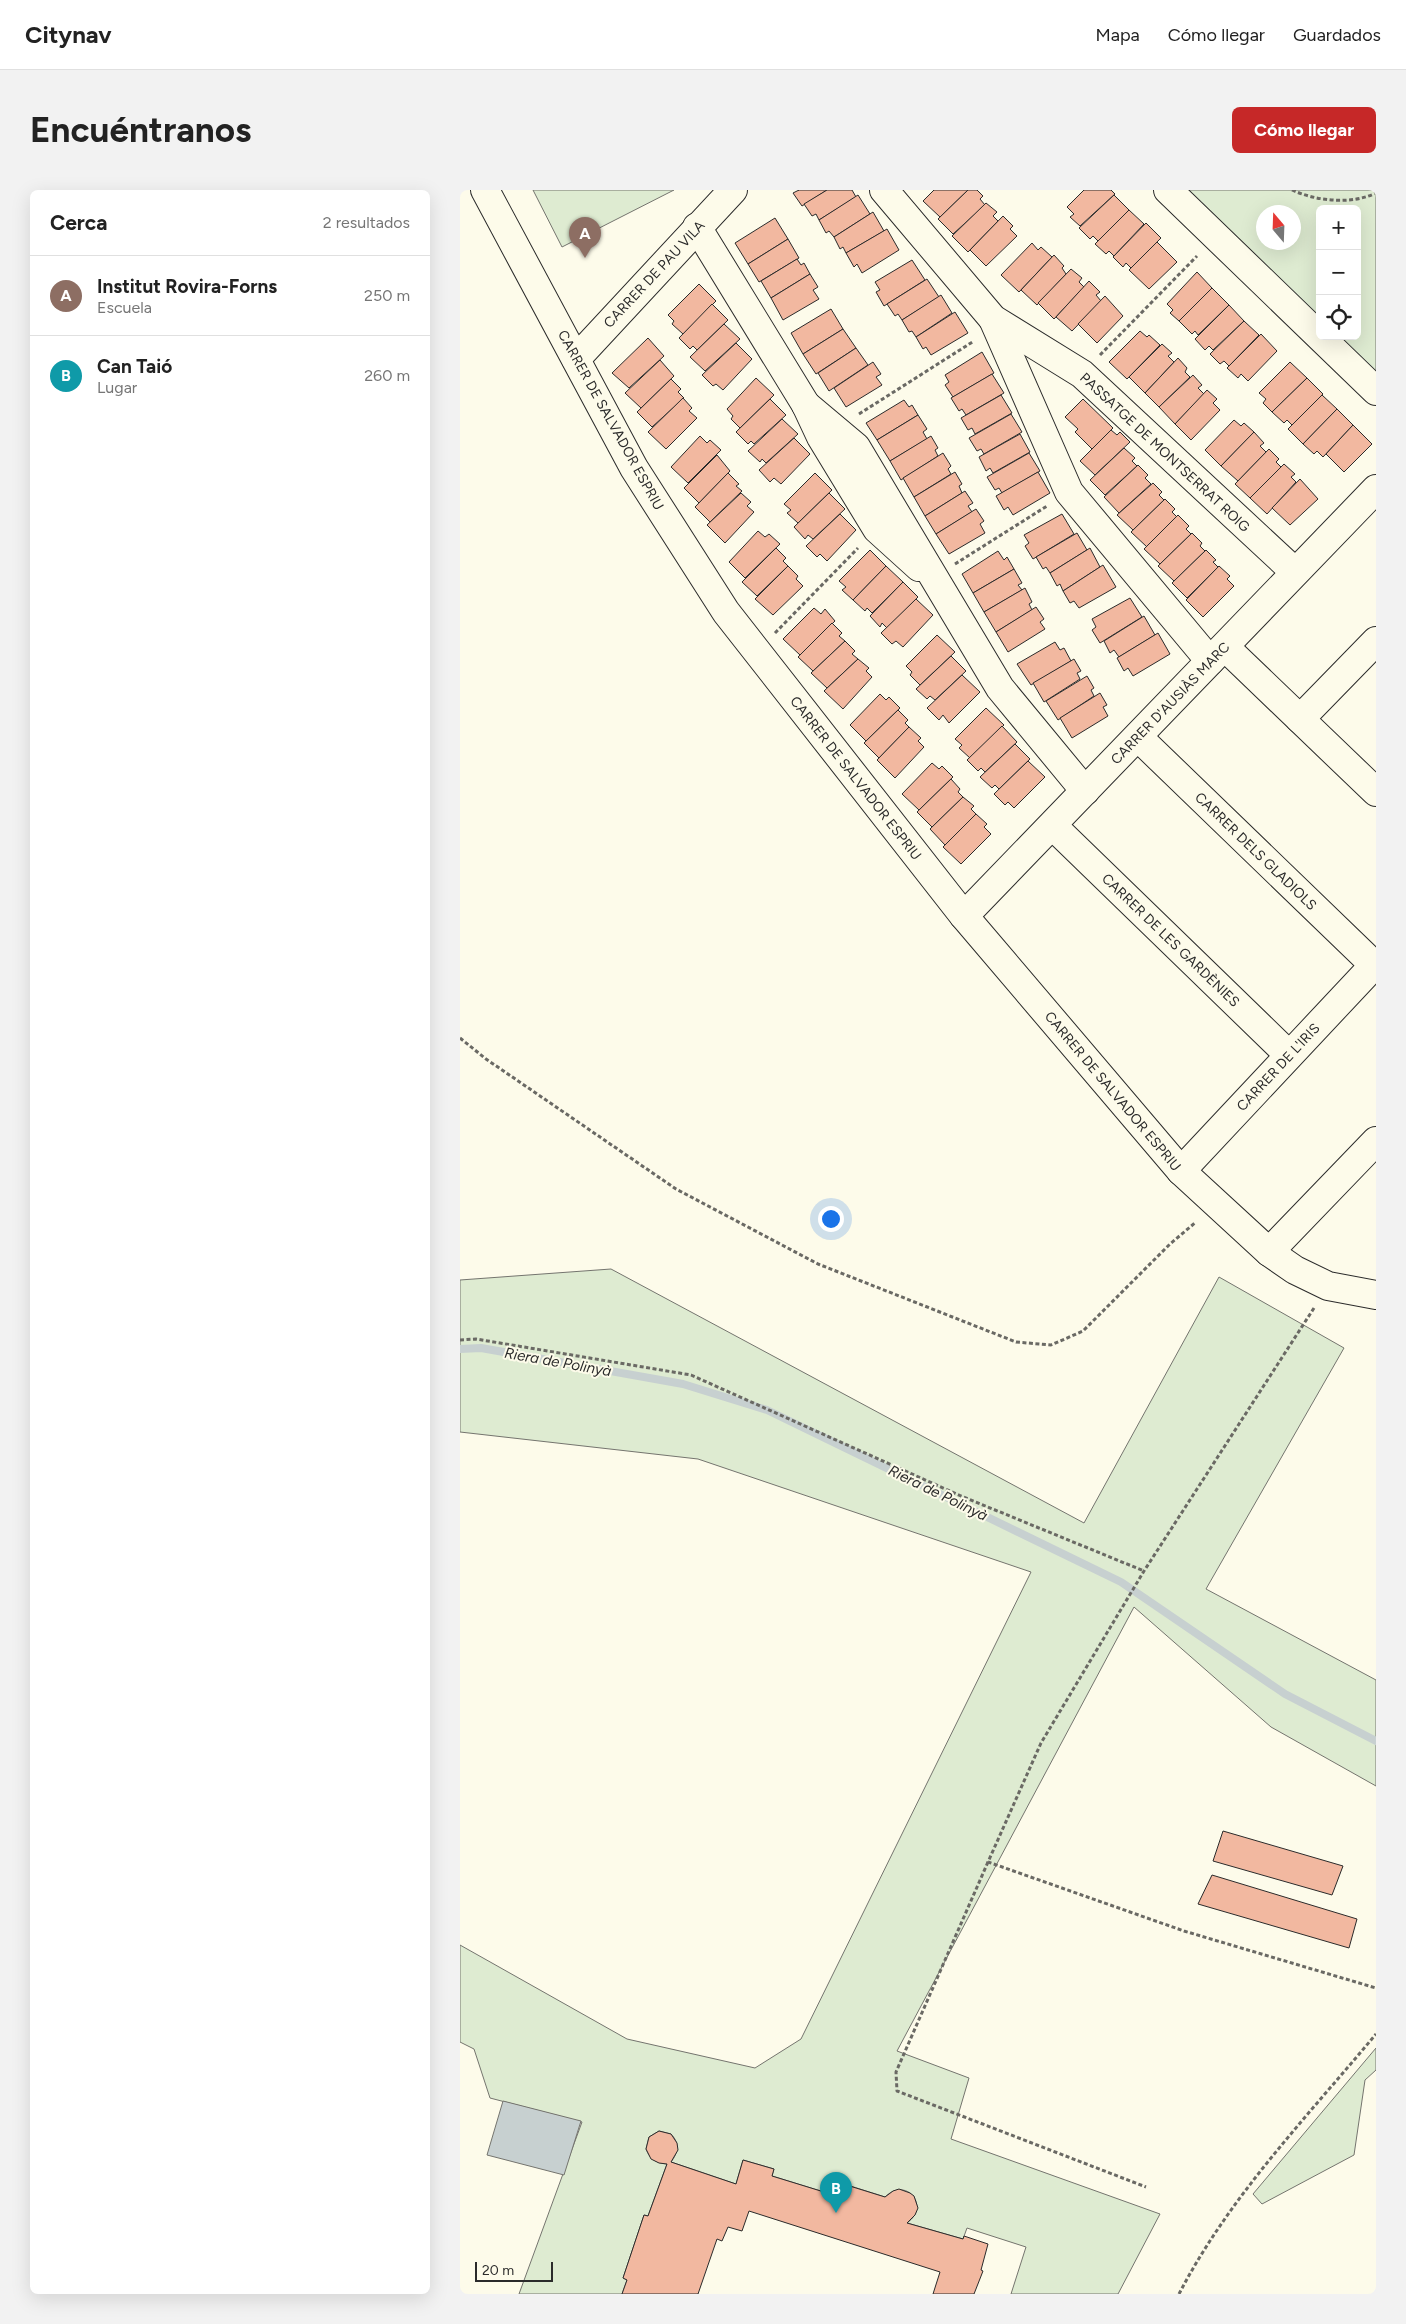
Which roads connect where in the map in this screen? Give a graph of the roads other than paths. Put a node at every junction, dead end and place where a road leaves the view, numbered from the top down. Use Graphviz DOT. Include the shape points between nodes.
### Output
graph roads {
  1 [pos="484,190"];
  2 [pos="733,190"];
  3 [pos="884,190"];
  4 [pos="1168,190"];
  5 [pos="697,227"];
  6 [pos="995,323"];
  7 [pos="576,359"];
  8 [pos="1376,391"];
  9 [pos="806,405"];
  10 [pos="1376,489"];
  11 [pos="1295,572"];
  12 [pos="934,578"];
  13 [pos="1376,641"];
  14 [pos="1217,654"];
  15 [pos="1300,719"];
  16 [pos="1138,737"];
  17 [pos="1085,791"];
  18 [pos="1376,792"];
  19 [pos="1053,826"];
  20 [pos="964,916"];
  21 [pos="1375,964"];
  22 [pos="1289,1055"];
  23 [pos="1376,1141"];
  24 [pos="1181,1171"];
  25 [pos="1269,1252"];
  26 [pos="1376,1295"];
  1 -- 7 [label="street, CARRER DE SALVADOR ESPRIU"];
  2 -- 5 [label="street, CARRER DE PAU VILA"];
  3 -- 6 [label="street, PASSATGE DE MONTSERRAT ROIG"];
  4 -- 8 [label="street"];
  5 -- 7 [label="street, CARRER DE PAU VILA"];
  5 -- 9 [label="street"];
  6 -- 11 [label="street, PASSATGE DE MONTSERRAT ROIG" via="1082,374"];
  6 -- 14 [label="street" via="1069,492"];
  7 -- 20 [label="street, CARRER DE SALVADOR ESPRIU" via="634,468 726,612"];
  9 -- 12 [label="street" via="856,447"];
  9 -- 12 [label="street" via="821,437 877,528"];
  10 -- 11 [label="street, CARRER D'AUSIÀS MARC"];
  11 -- 14 [label="street, CARRER D'AUSIÀS MARC"];
  12 -- 17 [label="street" via="1000,688"];
  13 -- 15 [label="street"];
  14 -- 15 [label="street"];
  14 -- 16 [label="street, CARRER D'AUSIÀS MARC"];
  15 -- 18 [label="street"];
  16 -- 17 [label="street, CARRER D'AUSIÀS MARC"];
  16 -- 21 [label="street, CARRER DELS GLADIOLS"];
  17 -- 19 [label="street, CARRER D'AUSIÀS MARC"];
  19 -- 20 [label="street, CARRER D'AUSIÀS MARC"];
  19 -- 22 [label="street, CARRER DE LES GARDÈNIES"];
  20 -- 24 [label="street, CARRER DE SALVADOR ESPRIU"];
  21 -- 22 [label="street, CARRER DE L'IRIS"];
  22 -- 24 [label="street, CARRER DE L'IRIS"];
  23 -- 25 [label="street"];
  24 -- 25 [label="street, CARRER DE SALVADOR ESPRIU"];
  25 -- 26 [label="street, CARRER DE SALVADOR ESPRIU" via="1295,1270 1328,1286"];
}
